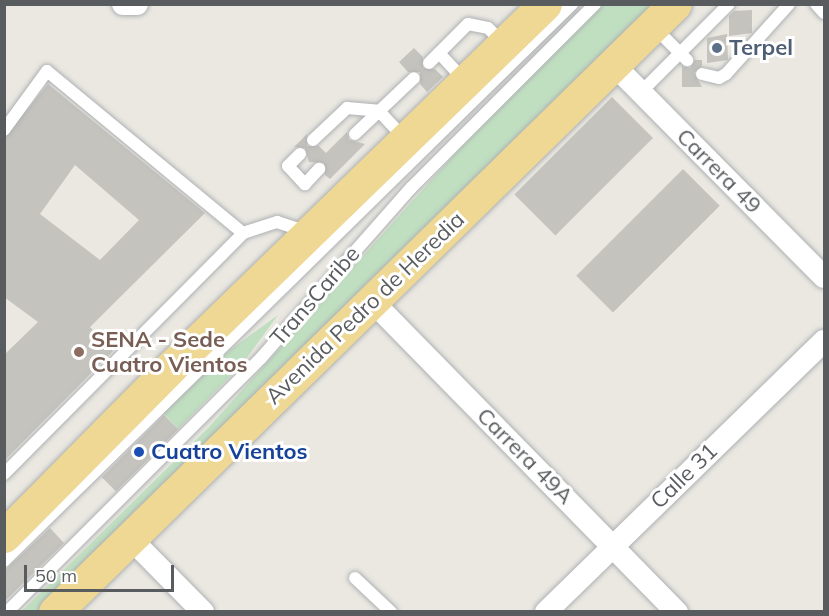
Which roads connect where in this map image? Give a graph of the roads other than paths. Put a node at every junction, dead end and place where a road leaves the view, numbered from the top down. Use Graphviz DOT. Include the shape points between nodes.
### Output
graph roads {
  1 [pos="123,4"];
  2 [pos="136,4"];
  3 [pos="545,4"];
  4 [pos="572,4"];
  5 [pos="595,4"];
  6 [pos="729,4"];
  7 [pos="789,4"];
  8 [pos="816,4"];
  9 [pos="825,13"];
  10 [pos="664,15"];
  11 [pos="504,44"];
  12 [pos="439,53"];
  13 [pos="683,57"];
  14 [pos="429,63"];
  15 [pos="614,65"];
  16 [pos="702,74"];
  17 [pos="414,78"];
  18 [pos="466,82"];
  19 [pos="641,92"];
  20 [pos="379,111"];
  21 [pos="4,130"];
  22 [pos="355,134"];
  23 [pos="313,140"];
  24 [pos="406,141"];
  25 [pos="300,154"];
  26 [pos="320,169"];
  27 [pos="243,233"];
  28 [pos="312,233"];
  29 [pos="825,277"];
  30 [pos="372,302"];
  31 [pos="825,342"];
  32 [pos="4,474"];
  33 [pos="4,536"];
  34 [pos="130,538"];
  35 [pos="612,545"];
  36 [pos="4,561"];
  37 [pos="355,578"];
  38 [pos="7,612"];
  39 [pos="55,612"];
  40 [pos="203,612"];
  41 [pos="391,612"];
  42 [pos="546,612"];
  43 [pos="677,612"];
  1 -- 2 [label="street"];
  3 -- 11 [label="highway"];
  4 -- 36 [label="lane, TransCaribe"];
  5 -- 38 [label="lane, TransCaribe" via="405,194 261,357"];
  6 -- 13 [label="lane"];
  7 -- 16 [label="lane" via="726,74 719,78"];
  8 -- 9 [label="lane"];
  10 -- 13 [label="lane"];
  10 -- 15 [label="highway, Avenida Pedro de Heredia"];
  11 -- 12 [label="lane" via="488,28 468,24"];
  11 -- 18 [label="highway"];
  12 -- 14 [label="lane"];
  12 -- 18 [label="lane"];
  13 -- 19 [label="lane"];
  15 -- 19 [label="street, Carrera 49"];
  15 -- 30 [label="highway, Avenida Pedro de Heredia"];
  17 -- 20 [label="lane"];
  18 -- 24 [label="highway"];
  19 -- 29 [label="street, Carrera 49"];
  20 -- 22 [label="lane"];
  20 -- 23 [label="lane" via="347,108"];
  20 -- 24 [label="lane"];
  21 -- 27 [label="lane" via="47,71"];
  24 -- 28 [label="highway"];
  25 -- 26 [label="lane" via="288,166 305,184"];
  27 -- 28 [label="lane" via="277,222"];
  27 -- 32 [label="lane"];
  28 -- 33 [label="highway" via="171,367"];
  30 -- 34 [label="highway, Avenida Pedro de Heredia"];
  30 -- 35 [label="street, Carrera 49A"];
  31 -- 35 [label="street, Calle 31"];
  34 -- 39 [label="highway, Avenida Pedro de Heredia"];
  34 -- 40 [label="street"];
  35 -- 42 [label="street, Calle 31"];
  35 -- 43 [label="street, Carrera 49A"];
  37 -- 41 [label="lane"];
}
